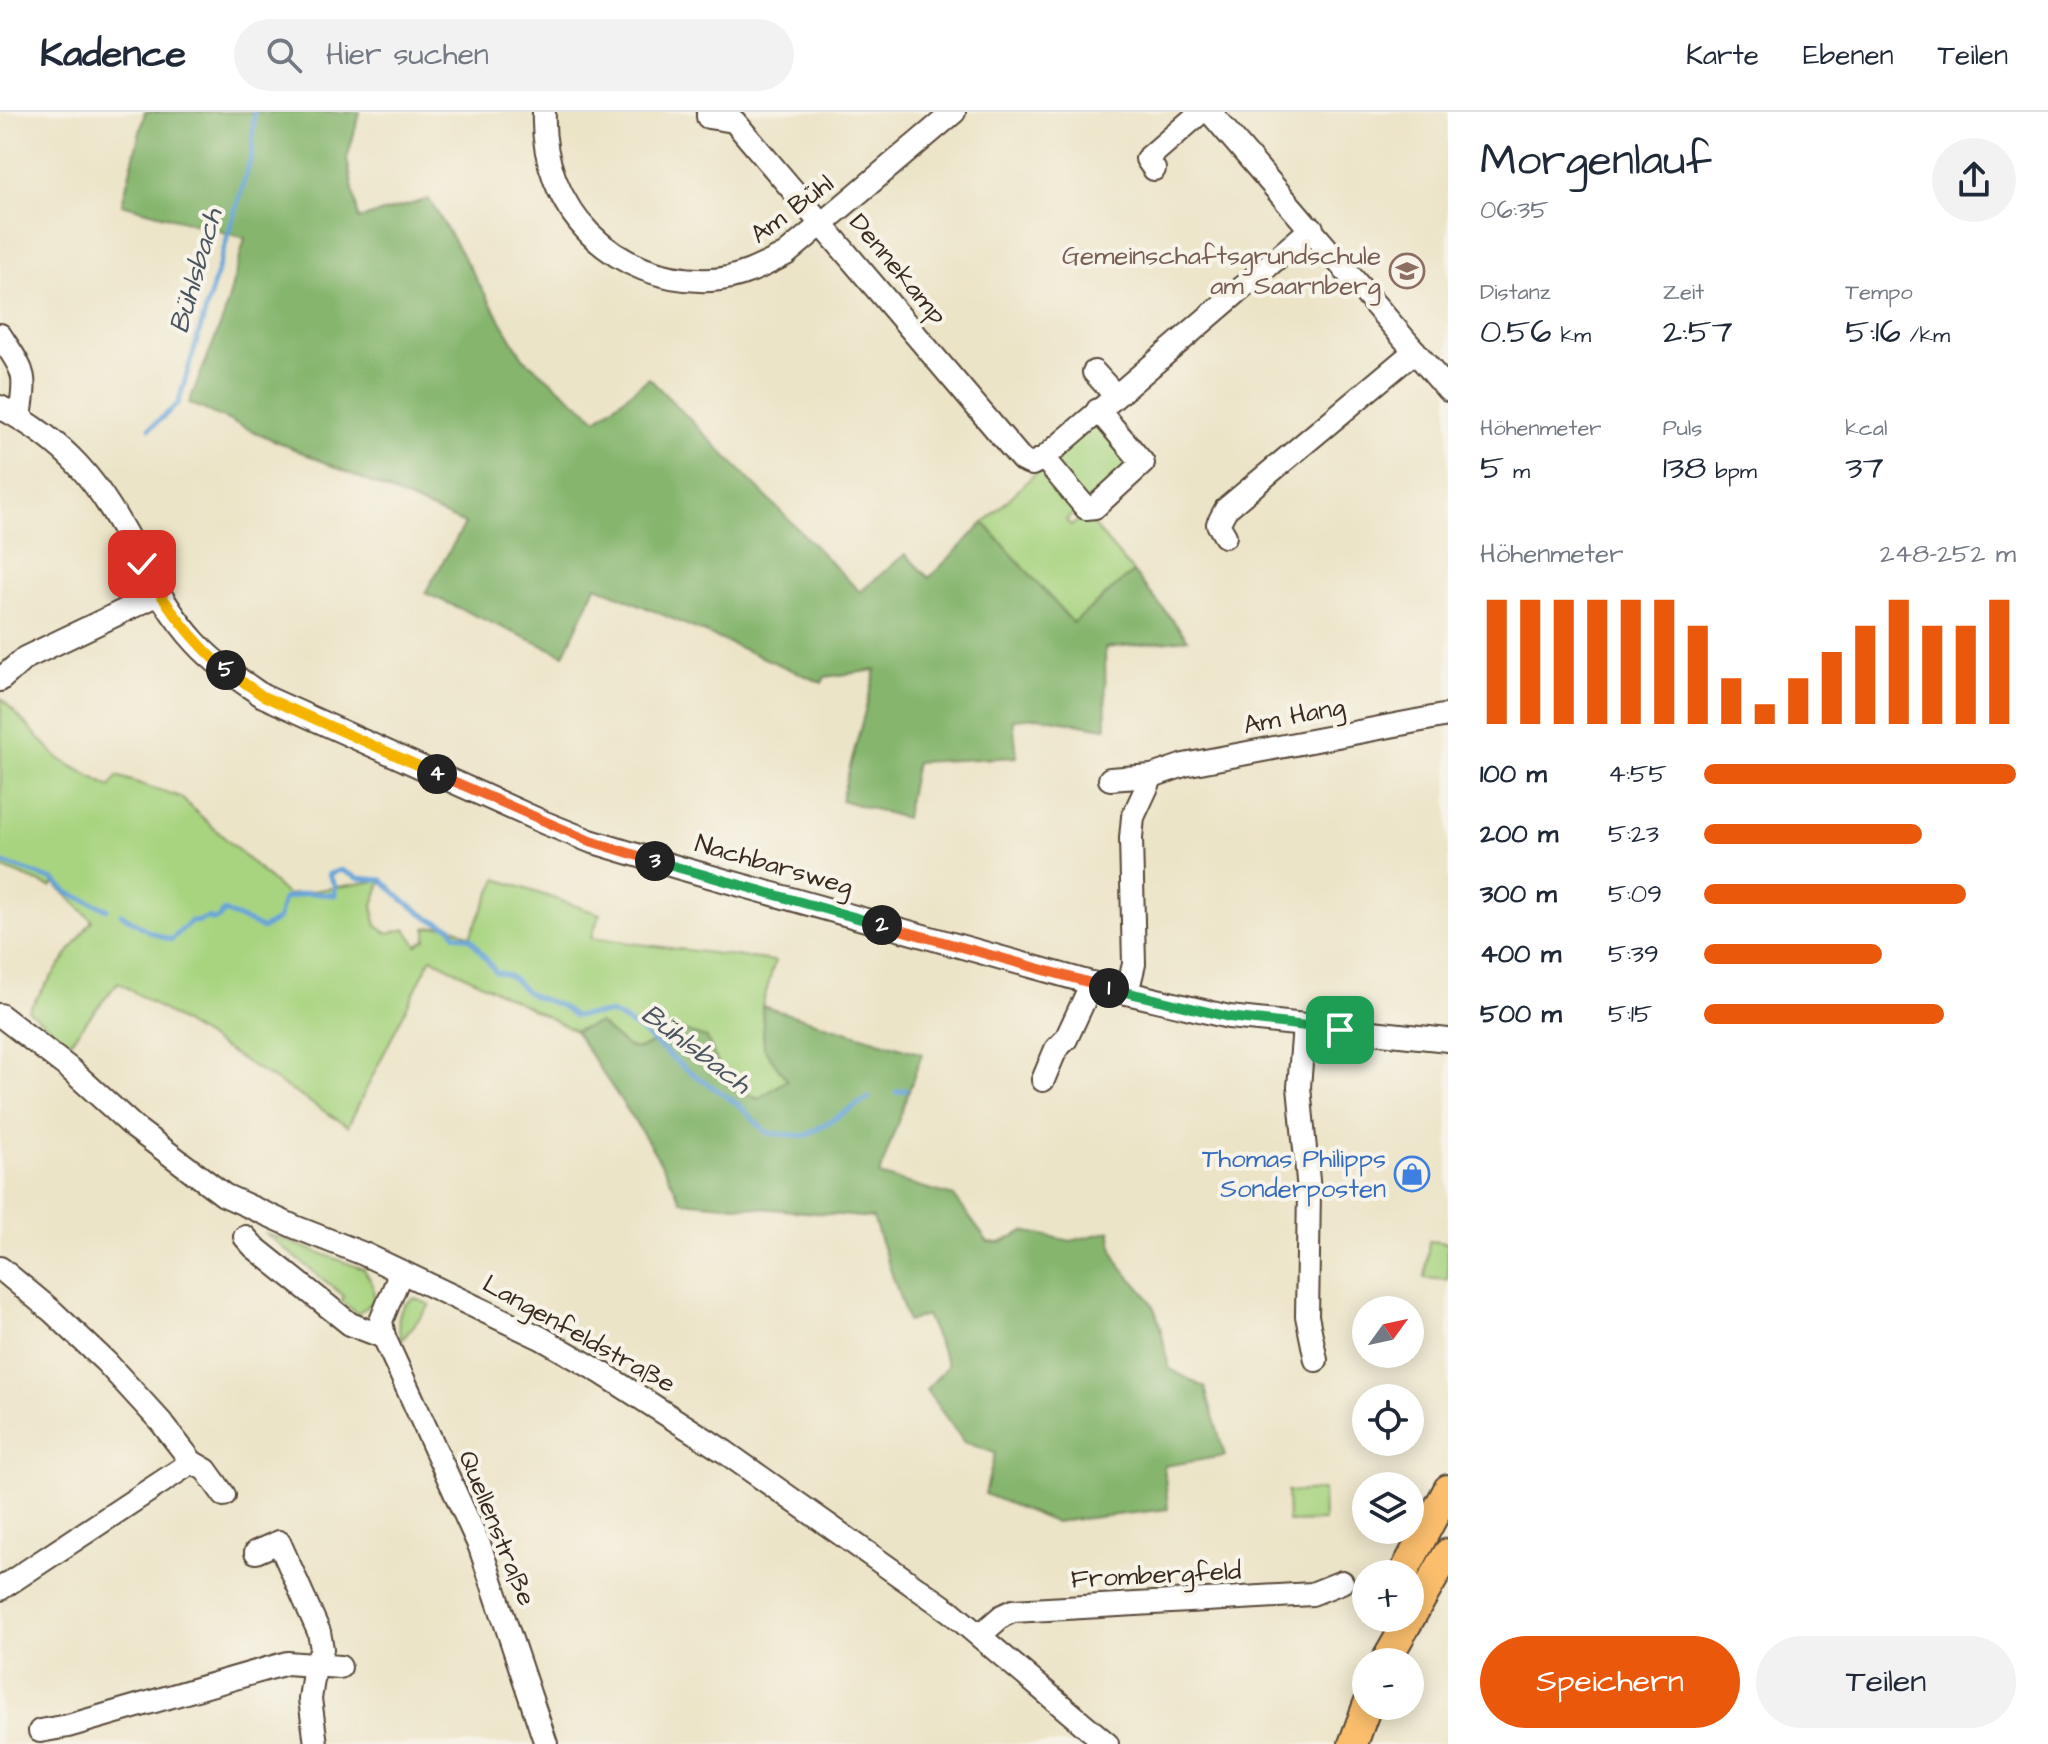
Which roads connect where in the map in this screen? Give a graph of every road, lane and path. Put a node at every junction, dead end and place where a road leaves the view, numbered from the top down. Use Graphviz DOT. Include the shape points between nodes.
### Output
graph roads {
  1 [pos="544,112"];
  2 [pos="708,112"];
  3 [pos="954,112"];
  4 [pos="1201,112"];
  5 [pos="1210,112"];
  6 [pos="1154,169"];
  7 [pos="823,224"];
  8 [pos="1312,228"];
  9 [pos="5,344"];
  10 [pos="1415,351"];
  11 [pos="1094,372"];
  12 [pos="1448,390"];
  13 [pos="1107,403"];
  14 [pos="10,412"];
  15 [pos="1044,458"];
  16 [pos="1225,536"];
  17 [pos="159,594"];
  18 [pos="0,680"];
  19 [pos="1448,715"];
  20 [pos="1152,776"];
  21 [pos="1110,779"];
  22 [pos="1092,983"];
  23 [pos="1127,993"];
  24 [pos="0,1015"];
  25 [pos="1304,1026"];
  26 [pos="1448,1040"];
  27 [pos="1043,1080"];
  28 [pos="245,1237"];
  29 [pos="401,1272"];
  30 [pos="3,1276"];
  31 [pos="384,1337"];
  32 [pos="1316,1360"];
  33 [pos="192,1462"];
  34 [pos="224,1495"];
  35 [pos="1446,1498"];
  36 [pos="256,1552"];
  37 [pos="1448,1553"];
  38 [pos="1411,1560"];
  39 [pos="1342,1582"];
  40 [pos="0,1589"];
  41 [pos="980,1635"];
  42 [pos="1392,1648"];
  43 [pos="315,1666"];
  44 [pos="340,1667"];
  45 [pos="1362,1720"];
  46 [pos="40,1731"];
  47 [pos="69,1735"];
  48 [pos="316,1744"];
  49 [pos="546,1744"];
  50 [pos="1107,1744"];
  51 [pos="1353,1744"];
  1 -- 7 [label="street, Am Bühl" via="548,165 561,196 582,226 636,268 674,278 713,280 754,271"];
  2 -- 7 [label="street, Dennekamp" via="708,117 734,121"];
  3 -- 7 [label="street, Am Bühl"];
  4 -- 6 [label="street" via="1147,159"];
  5 -- 8 [label="street"];
  7 -- 15 [label="street, Dennekamp" via="1022,460 1032,464"];
  8 -- 10 [label="street"];
  8 -- 13 [label="street"];
  9 -- 14 [label="street" via="26,382"];
  10 -- 12 [label="street"];
  10 -- 16 [label="street" via="1226,509 1218,524"];
  11 -- 13 [label="street"];
  13 -- 15 [label="street"];
  13 -- 15 [label="street" via="1143,463 1095,507 1086,508"];
  14 -- 17 [label="street, Nachbarsweg" via="80,467"];
  17 -- 18 [label="street" via="25,658"];
  17 -- 22 [label="street, Nachbarsweg" via="198,646 263,696 545,823 680,868"];
  19 -- 20 [label="street, Am Hang" via="1184,765"];
  20 -- 21 [label="street, Am Hang"];
  20 -- 23 [label="street" via="1133,817 1134,964"];
  22 -- 23 [label="street, Nachbarsweg"];
  22 -- 27 [label="street"];
  23 -- 25 [label="street, Nachbarsweg" via="1229,1017"];
  24 -- 29 [label="street, Langenfeldstraße" via="205,1183"];
  25 -- 26 [label="street, Nachbarsweg"];
  25 -- 32 [label="street" via="1299,1087 1309,1191 1307,1316"];
  28 -- 31 [label="street" via="350,1324"];
  29 -- 31 [label="street" via="381,1321"];
  29 -- 41 [label="street, Langenfeldstraße" via="602,1373 785,1492"];
  30 -- 33 [label="street" via="53,1312 106,1362"];
  31 -- 49 [label="street, Quellenstraße" via="480,1547"];
  33 -- 34 [label="street" via="206,1470"];
  33 -- 40 [label="street"];
  35 -- 38 [label="main road"];
  36 -- 43 [label="street" via="279,1542 319,1632 322,1649"];
  37 -- 42 [label="main road"];
  39 -- 41 [label="street, Frombergfeld" via="1312,1594 1013,1611"];
  41 -- 50 [label="street, Langenfeldstraße"];
  43 -- 44 [label="street"];
  43 -- 47 [label="street" via="287,1663"];
  43 -- 48 [label="street" via="310,1699"];
  45 -- 51 [label="main road"];
  46 -- 47 [label="street"];
}
